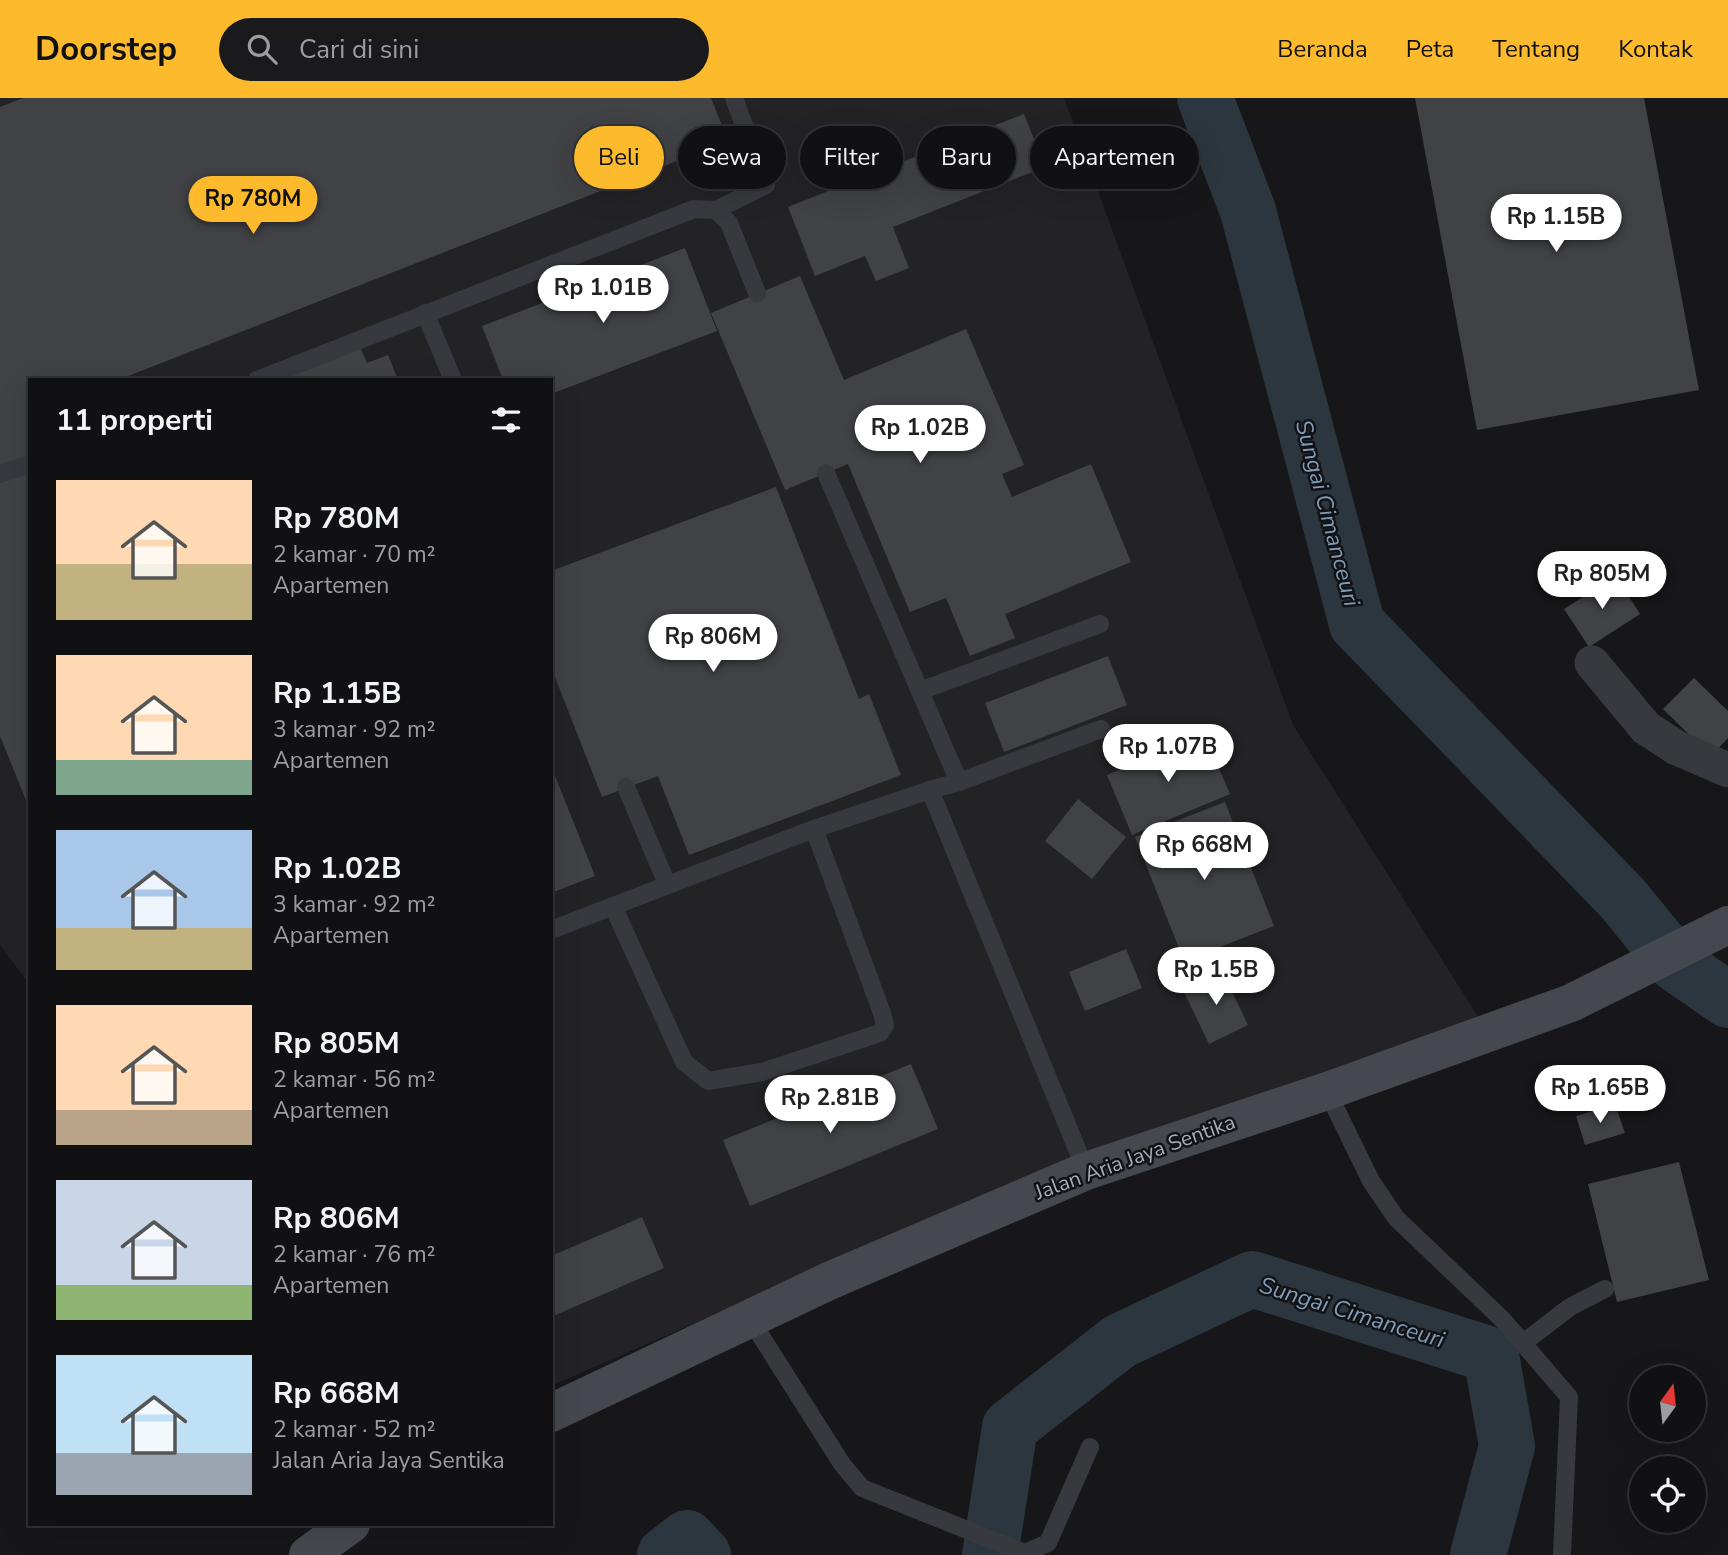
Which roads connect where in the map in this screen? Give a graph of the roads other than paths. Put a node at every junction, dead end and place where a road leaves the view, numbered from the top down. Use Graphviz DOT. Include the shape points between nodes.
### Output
graph roads {
  1 [pos="734,98"];
  2 [pos="716,210"];
  3 [pos="757,293"];
  4 [pos="425,313"];
  5 [pos="262,378"];
  6 [pos="452,378"];
  7 [pos="28,465"];
  8 [pos="826,473"];
  9 [pos="0,474"];
  10 [pos="1100,624"];
  11 [pos="1592,663"];
  12 [pos="920,691"];
  13 [pos="1101,729"];
  14 [pos="1728,770"];
  15 [pos="959,782"];
  16 [pos="626,787"];
  17 [pos="930,790"];
  18 [pos="814,829"];
  19 [pos="667,884"];
  20 [pos="613,906"];
  21 [pos="1728,925"];
  22 [pos="553,929"];
  23 [pos="1327,1091"];
  24 [pos="1086,1171"];
  25 [pos="1605,1289"];
  26 [pos="750,1320"];
  27 [pos="1523,1343"];
  28 [pos="553,1412"];
  29 [pos="1090,1447"];
  30 [pos="348,1526"];
  31 [pos="308,1555"];
  32 [pos="1562,1555"];
  1 -- 2 [label="lane" via="766,185"];
  2 -- 3 [label="lane" via="729,223"];
  2 -- 4 [label="lane" via="694,209"];
  4 -- 5 [label="lane"];
  4 -- 6 [label="lane"];
  7 -- 9 [label="lane"];
  8 -- 12 [label="lane"];
  10 -- 12 [label="lane"];
  11 -- 14 [label="street" via="1646,728 1677,748"];
  12 -- 15 [label="lane"];
  13 -- 15 [label="lane"];
  15 -- 17 [label="lane"];
  16 -- 19 [label="lane"];
  17 -- 18 [label="lane"];
  17 -- 24 [label="lane"];
  18 -- 19 [label="lane"];
  18 -- 20 [label="lane" via="882,1013 885,1025 880,1033 762,1072 708,1081 684,1062"];
  19 -- 20 [label="lane"];
  20 -- 22 [label="lane"];
  21 -- 23 [label="street, Jalan Aria Jaya Sentika" via="1571,1003"];
  23 -- 24 [label="street, Jalan Aria Jaya Sentika"];
  23 -- 27 [label="lane" via="1371,1181 1396,1218"];
  24 -- 26 [label="street, Jalan Aria Jaya Sentika" via="829,1281"];
  25 -- 27 [label="lane" via="1570,1307"];
  26 -- 28 [label="street, Jalan Aria Jaya Sentika"];
  26 -- 29 [label="lane" via="862,1488 1025,1553 1048,1543"];
  27 -- 32 [label="lane" via="1569,1397"];
  30 -- 31 [label="street"];
}
